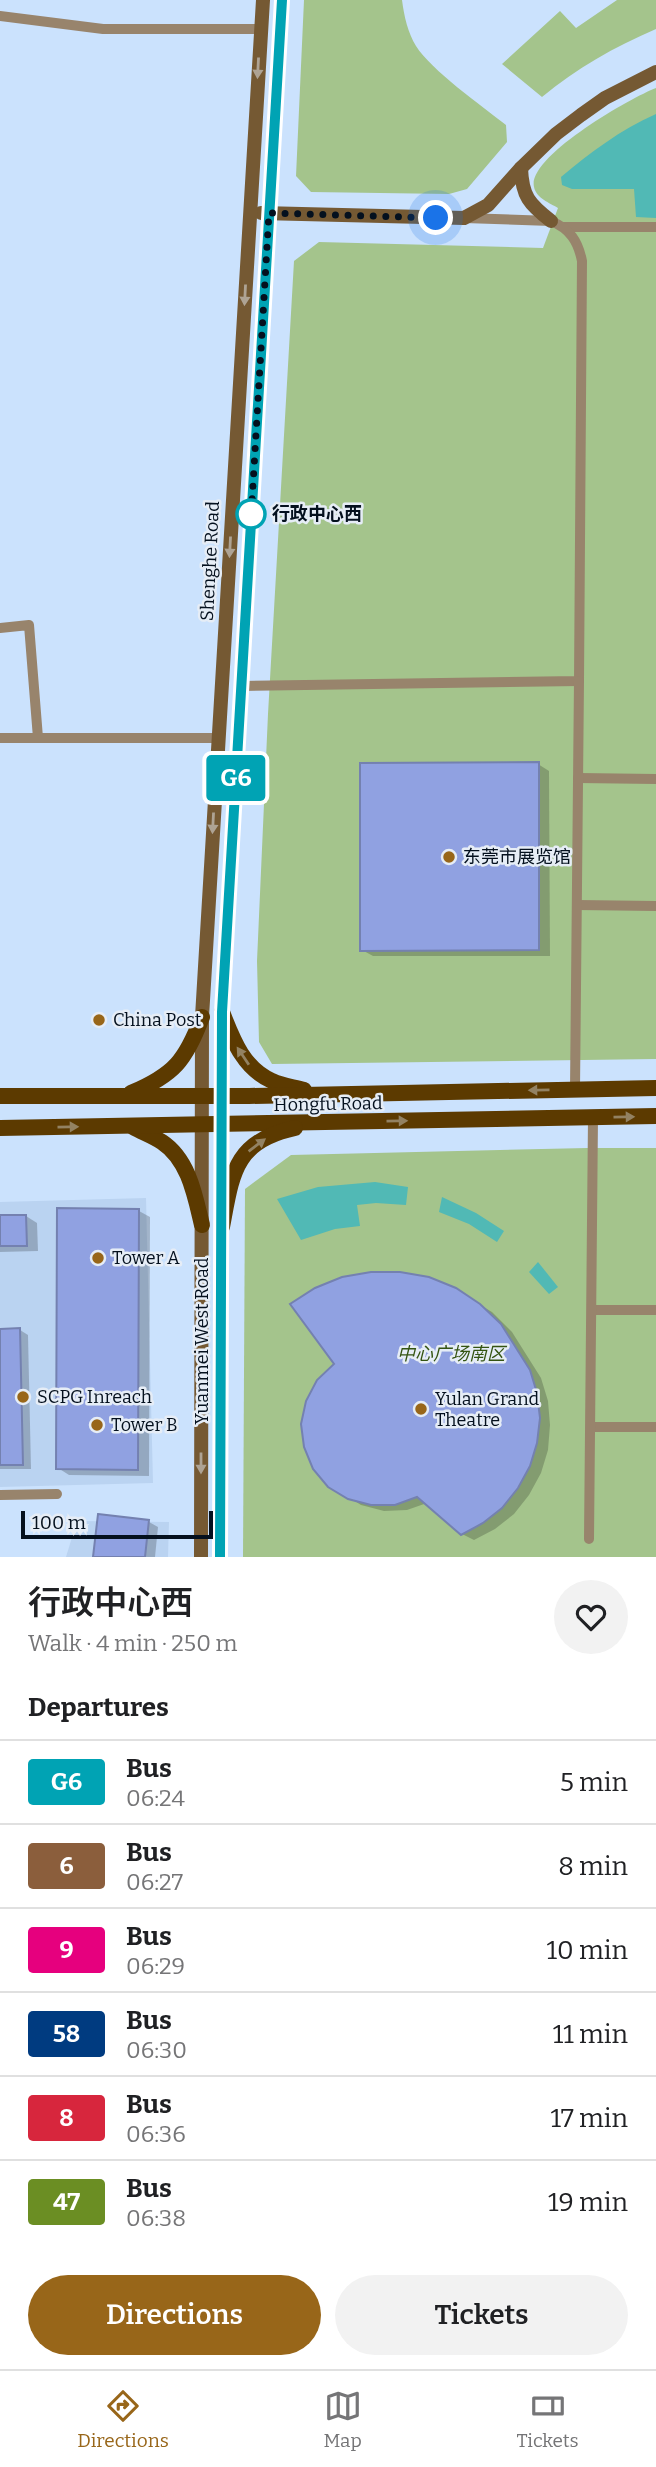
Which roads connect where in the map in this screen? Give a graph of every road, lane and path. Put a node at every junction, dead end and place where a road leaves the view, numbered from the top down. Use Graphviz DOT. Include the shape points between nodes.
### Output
graph roads {
  1 [pos="262,0"];
  2 [pos="282,0"];
  3 [pos="0,16"];
  4 [pos="261,29"];
  5 [pos="656,72"];
  6 [pos="521,168"];
  7 [pos="250,212"];
  8 [pos="269,213"];
  9 [pos="464,218"];
  10 [pos="557,224"];
  11 [pos="656,227"];
  12 [pos="0,628"];
  13 [pos="579,681"];
  14 [pos="241,686"];
  15 [pos="0,738"];
  16 [pos="38,738"];
  17 [pos="218,738"];
  18 [pos="579,778"];
  19 [pos="656,779"];
  20 [pos="577,905"];
  21 [pos="656,906"];
  22 [pos="222,1012"];
  23 [pos="202,1017"];
  24 [pos="656,1088"];
  25 [pos="575,1090"];
  26 [pos="324,1095"];
  27 [pos="0,1096"];
  28 [pos="125,1096"];
  29 [pos="202,1096"];
  30 [pos="222,1096"];
  31 [pos="656,1116"];
  32 [pos="593,1117"];
  33 [pos="328,1123"];
  34 [pos="202,1125"];
  35 [pos="222,1125"];
  36 [pos="130,1126"];
  37 [pos="0,1128"];
  38 [pos="202,1226"];
  39 [pos="222,1227"];
  40 [pos="592,1310"];
  41 [pos="656,1310"];
  42 [pos="590,1427"];
  43 [pos="656,1427"];
  44 [pos="57,1494"];
  45 [pos="0,1495"];
  46 [pos="589,1539"];
  47 [pos="201,1557"];
  48 [pos="220,1557"];
  1 -- 4 [label="main road, Shenghe Road"];
  2 -- 8 [label="main road"];
  3 -- 4 [label="street" via="103,29"];
  4 -- 7 [label="main road, Shenghe Road, one-way"];
  5 -- 6 [label="main road" via="581,115"];
  6 -- 9 [label="main road" via="488,205"];
  6 -- 10 [label="main road" via="528,201"];
  7 -- 8 [label="main road"];
  7 -- 17 [label="main road, Shenghe Road, one-way"];
  8 -- 9 [label="main road"];
  8 -- 14 [label="main road"];
  9 -- 10 [label="street"];
  10 -- 11 [label="street"];
  10 -- 13 [label="street" via="572,235 582,261"];
  12 -- 16 [label="street" via="29,625"];
  13 -- 14 [label="street"];
  13 -- 18 [label="street"];
  14 -- 22 [label="main road"];
  15 -- 16 [label="street"];
  16 -- 17 [label="street"];
  17 -- 23 [label="main road, Shenghe Road, one-way"];
  18 -- 19 [label="street"];
  18 -- 20 [label="street"];
  20 -- 21 [label="street"];
  20 -- 25 [label="street"];
  26 -- 22 [label="main road, one-way" via="272,1082 248,1066"];
  22 -- 30 [label="main road"];
  23 -- 28 [label="main road" via="182,1062 166,1077"];
  23 -- 29 [label="main road, Shenghe Road"];
  24 -- 25 [label="main road, Hongfu Road"];
  25 -- 26 [label="main road, Hongfu Road, one-way"];
  26 -- 30 [label="main road, Hongfu Road"];
  27 -- 28 [label="main road, Hongfu Road"];
  28 -- 29 [label="main road, Hongfu Road"];
  29 -- 30 [label="main road, Hongfu Road"];
  29 -- 34 [label="main road, Shenghe Road"];
  30 -- 35 [label="main road"];
  32 -- 31 [label="main road, Hongfu Road, one-way"];
  33 -- 32 [label="main road, Hongfu Road, one-way"];
  32 -- 40 [label="street"];
  33 -- 35 [label="main road, Hongfu Road"];
  39 -- 33 [label="main road, one-way" via="238,1161 260,1140"];
  34 -- 35 [label="main road, Hongfu Road"];
  34 -- 36 [label="main road, Hongfu Road"];
  34 -- 38 [label="main road, Yuanmei West Road"];
  35 -- 39 [label="main road, Yuanmei West Road"];
  37 -- 36 [label="main road, Hongfu Road, one-way"];
  36 -- 38 [label="main road" via="178,1156 193,1188"];
  38 -- 47 [label="main road, Yuanmei West Road, one-way"];
  39 -- 48 [label="main road, Yuanmei West Road"];
  40 -- 41 [label="street"];
  40 -- 42 [label="street"];
  42 -- 43 [label="street"];
  42 -- 46 [label="street"];
  44 -- 45 [label="street"];
}
